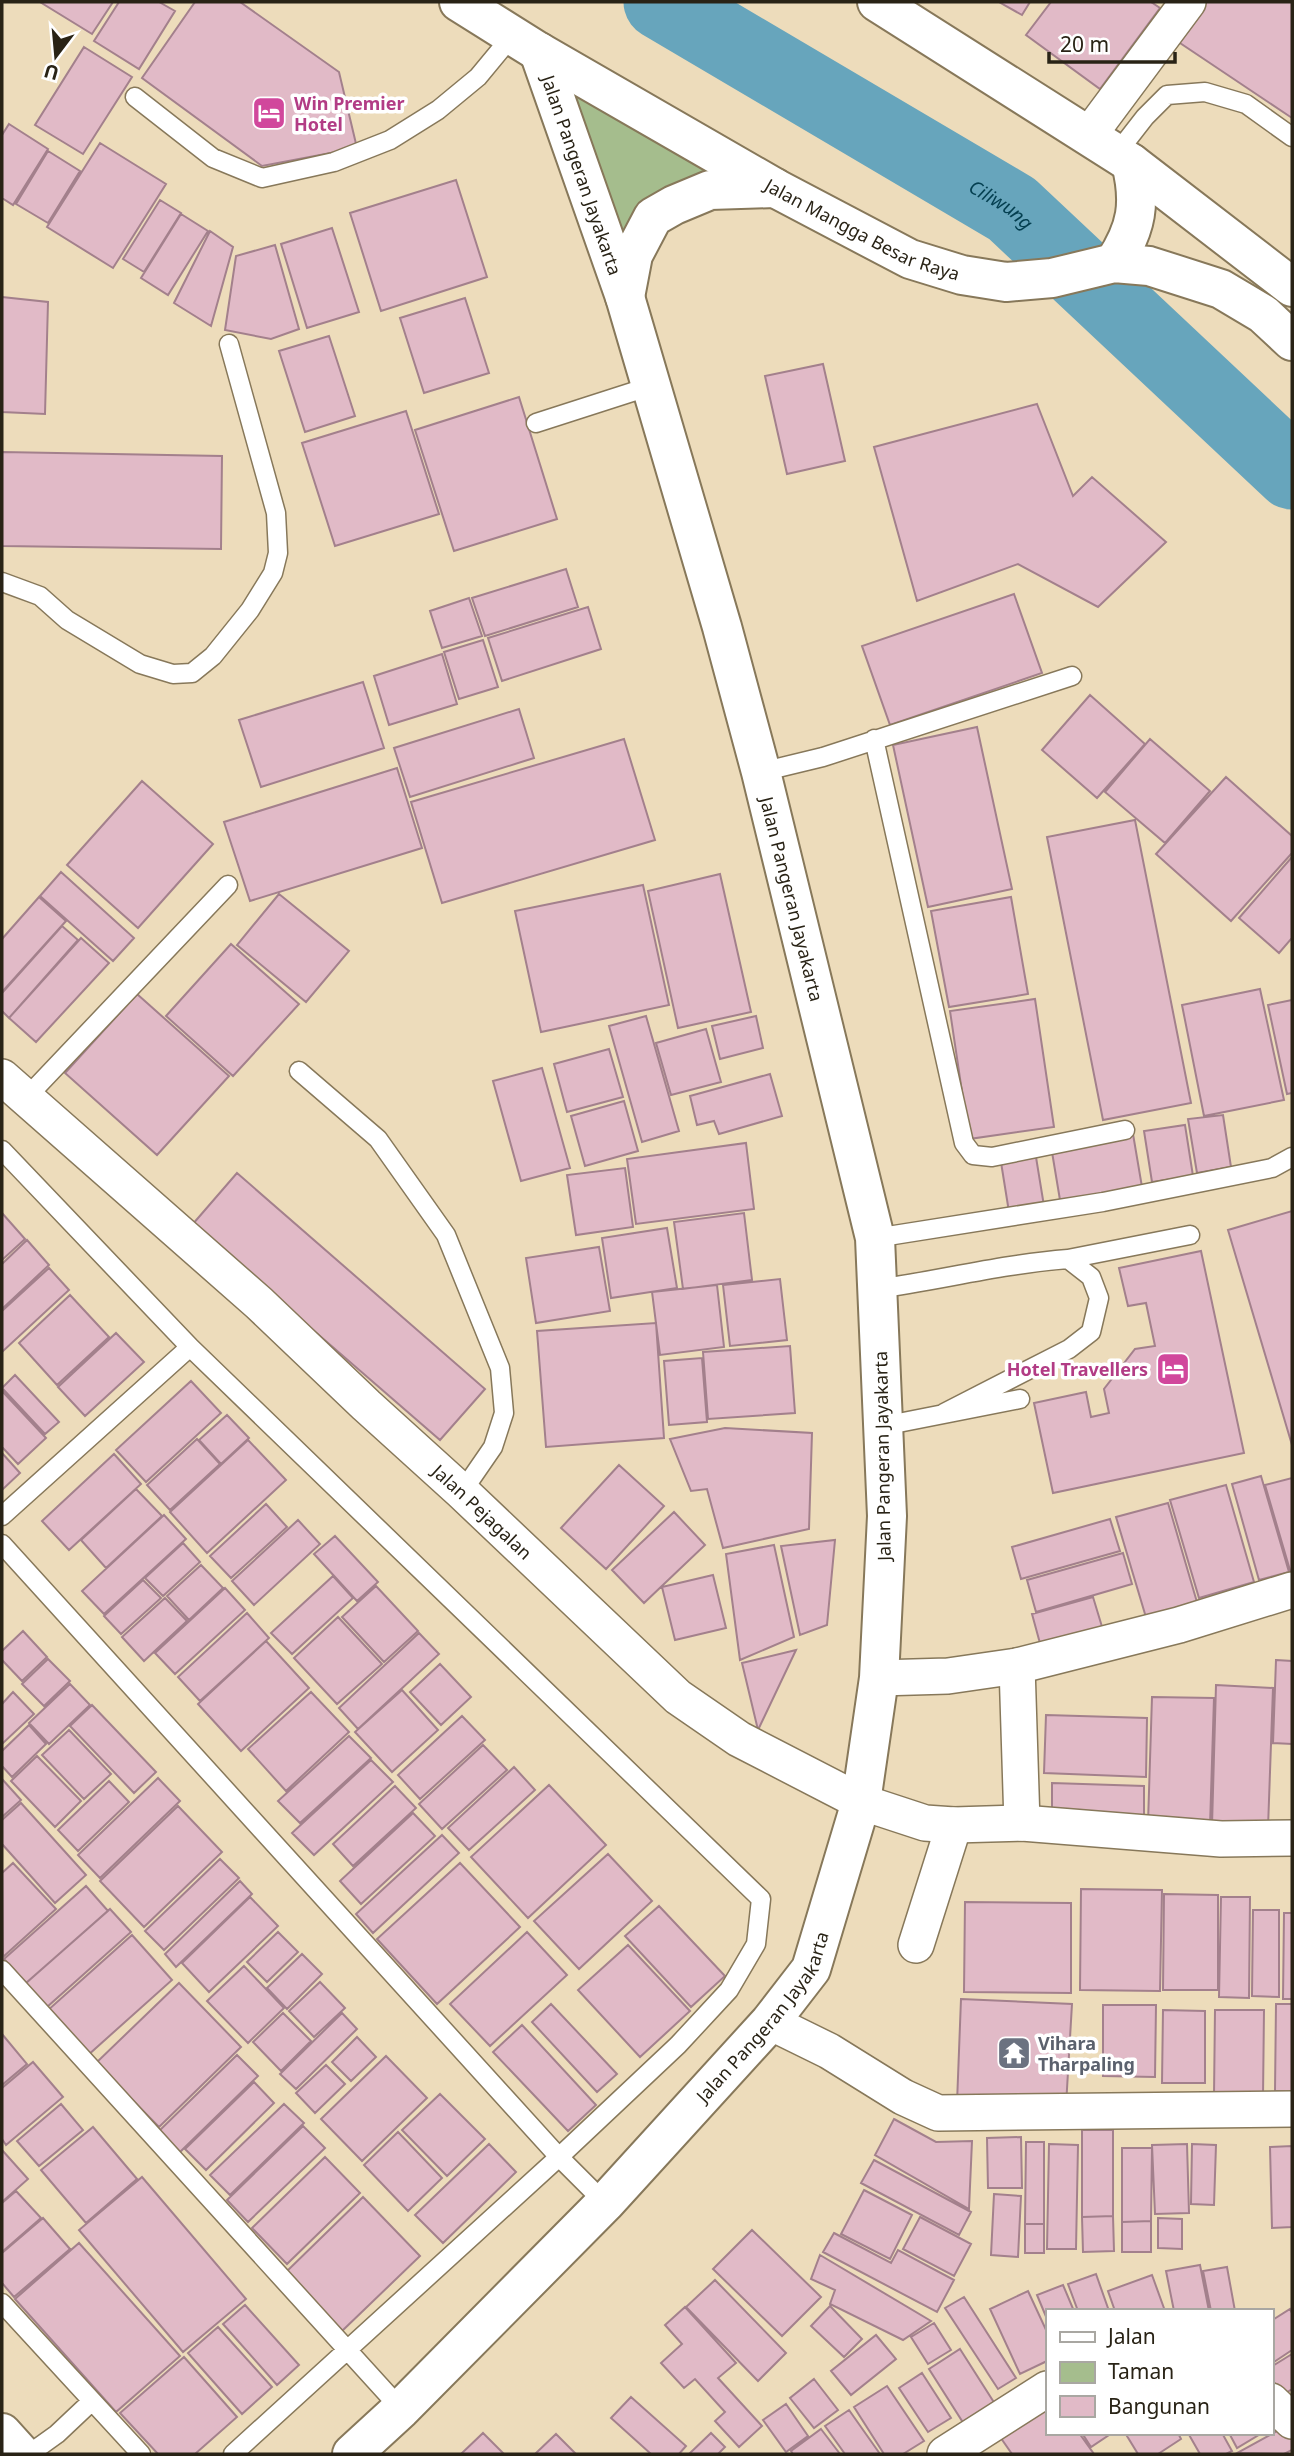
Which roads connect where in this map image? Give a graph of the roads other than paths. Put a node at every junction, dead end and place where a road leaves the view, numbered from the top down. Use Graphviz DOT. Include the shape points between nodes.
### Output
graph roads {
  1 [pos="459,2"];
  2 [pos="877,2"];
  3 [pos="1188,2"];
  4 [pos="526,44"];
  5 [pos="135,97"];
  6 [pos="1292,137"];
  7 [pos="1112,150"];
  8 [pos="775,188"];
  9 [pos="1109,265"];
  10 [pos="1290,280"];
  11 [pos="625,297"];
  12 [pos="1292,341"];
  13 [pos="229,344"];
  14 [pos="652,386"];
  15 [pos="536,423"];
  16 [pos="2,582"];
  17 [pos="1072,676"];
  18 [pos="874,739"];
  19 [pos="761,772"];
  20 [pos="228,885"];
  21 [pos="299,1070"];
  22 [pos="13,1088"];
  23 [pos="1125,1130"];
  24 [pos="2,1150"];
  25 [pos="1292,1157"];
  26 [pos="1190,1235"];
  27 [pos="875,1238"];
  28 [pos="1068,1259"];
  29 [pos="877,1289"];
  30 [pos="190,1347"];
  31 [pos="1020,1399"];
  32 [pos="944,1413"];
  33 [pos="883,1426"];
  34 [pos="462,1492"];
  35 [pos="2,1516"];
  36 [pos="2,1544"];
  37 [pos="1292,1590"];
  38 [pos="1017,1667"];
  39 [pos="878,1678"];
  40 [pos="861,1802"];
  41 [pos="1022,1822"];
  42 [pos="954,1825"];
  43 [pos="1292,1838"];
  44 [pos="916,1945"];
  45 [pos="2,1970"];
  46 [pos="770,2022"];
  47 [pos="1292,2109"];
  48 [pos="559,2157"];
  49 [pos="605,2203"];
  50 [pos="2,2303"];
  51 [pos="347,2349"];
  52 [pos="1046,2390"];
  53 [pos="92,2401"];
  54 [pos="1273,2403"];
  55 [pos="401,2409"];
  56 [pos="1292,2421"];
  57 [pos="2,2433"];
  58 [pos="21,2454"];
  59 [pos="29,2454"];
  60 [pos="141,2454"];
  61 [pos="233,2454"];
  62 [pos="352,2454"];
  63 [pos="945,2454"];
  1 -- 4 [label="street, Jalan Mangga Besar Raya"];
  2 -- 7 [label="street"];
  3 -- 7 [label="street"];
  4 -- 5 [label="lane" via="390,140 334,162 262,178 213,158"];
  4 -- 8 [label="street, Jalan Mangga Besar Raya"];
  4 -- 11 [label="street, Jalan Pangeran Jayakarta"];
  6 -- 7 [label="lane" via="1246,104 1205,92 1167,95"];
  7 -- 9 [label="street" via="1137,188 1129,241"];
  7 -- 10 [label="street"];
  8 -- 9 [label="street, Jalan Mangga Besar Raya" via="910,259 962,275 1006,282 1052,278"];
  8 -- 11 [label="street, Jalan Pangeran Jayakarta" via="710,190 653,217 633,255"];
  9 -- 12 [label="street, Jalan Mangga Besar Raya" via="1149,265 1222,289 1263,314"];
  11 -- 14 [label="street, Jalan Pangeran Jayakarta"];
  13 -- 16 [label="lane" via="276,513 278,553 273,573 250,610 213,656 192,673 173,674 140,664 67,620 40,596"];
  14 -- 15 [label="lane"];
  14 -- 19 [label="street, Jalan Pangeran Jayakarta"];
  17 -- 18 [label="lane"];
  18 -- 19 [label="lane"];
  18 -- 23 [label="lane" via="964,1143 972,1155 992,1157"];
  19 -- 27 [label="street, Jalan Pangeran Jayakarta"];
  20 -- 22 [label="lane"];
  21 -- 34 [label="lane" via="377,1139 446,1235 500,1368 504,1413 493,1447"];
  22 -- 34 [label="street, Jalan Pejagalan" via="259,1303"];
  24 -- 30 [label="lane"];
  25 -- 27 [label="lane" via="1272,1168 1103,1202"];
  26 -- 28 [label="lane"];
  27 -- 29 [label="street, Jalan Pangeran Jayakarta"];
  28 -- 29 [label="lane"];
  28 -- 32 [label="lane" via="1091,1276 1099,1298 1091,1332 1069,1349"];
  29 -- 33 [label="street, Jalan Pangeran Jayakarta"];
  30 -- 35 [label="lane"];
  30 -- 48 [label="lane" via="761,1899 756,1944 729,1990"];
  31 -- 32 [label="lane"];
  32 -- 33 [label="lane"];
  33 -- 39 [label="street, Jalan Pangeran Jayakarta" via="887,1516"];
  34 -- 40 [label="street, Jalan Pejagalan" via="678,1697 739,1739"];
  36 -- 48 [label="lane"];
  37 -- 38 [label="street"];
  38 -- 39 [label="street" via="948,1676"];
  38 -- 41 [label="street"];
  39 -- 40 [label="street, Jalan Pangeran Jayakarta"];
  40 -- 42 [label="street, Jalan Pejagalan" via="925,1823"];
  40 -- 46 [label="street, Jalan Pangeran Jayakarta" via="811,1969"];
  41 -- 42 [label="street, Jalan Pejagalan"];
  41 -- 43 [label="street, Jalan Pejagalan" via="1221,1839"];
  42 -- 44 [label="street"];
  45 -- 51 [label="lane"];
  46 -- 47 [label="street" via="938,2113"];
  46 -- 49 [label="street, Jalan Pangeran Jayakarta"];
  48 -- 49 [label="lane"];
  48 -- 51 [label="lane"];
  49 -- 55 [label="street, Jalan Pangeran Jayakarta"];
  50 -- 53 [label="lane"];
  51 -- 55 [label="lane"];
  51 -- 61 [label="lane"];
  52 -- 63 [label="street"];
  53 -- 59 [label="lane"];
  53 -- 60 [label="lane"];
  54 -- 56 [label="street"];
  55 -- 62 [label="street, Jalan Pangeran Jayakarta"];
  57 -- 58 [label="street"];
}
